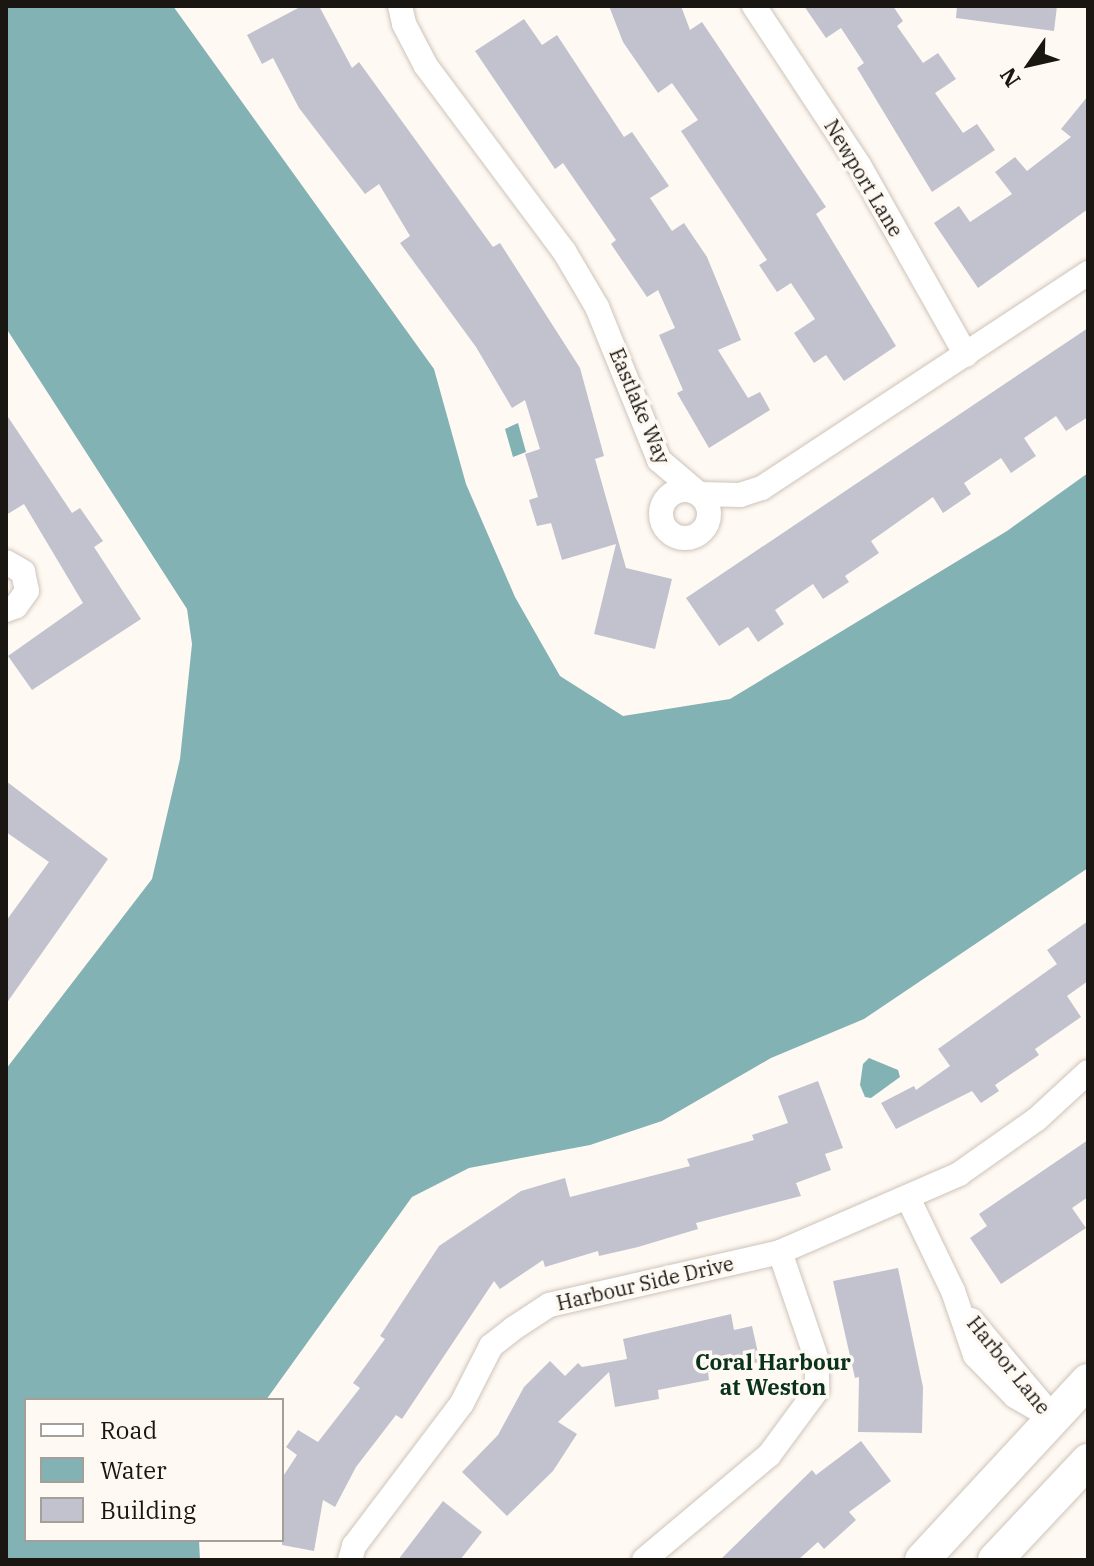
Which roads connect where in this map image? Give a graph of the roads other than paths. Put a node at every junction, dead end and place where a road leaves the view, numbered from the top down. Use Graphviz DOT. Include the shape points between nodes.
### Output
graph roads {
  1 [pos="400,6"];
  2 [pos="754,6"];
  3 [pos="1088,273"];
  4 [pos="966,355"];
  5 [pos="6,562"];
  6 [pos="6,610"];
  7 [pos="1088,1072"];
  8 [pos="908,1198"];
  9 [pos="780,1252"];
  10 [pos="978,1344"];
  11 [pos="1088,1381"];
  12 [pos="1053,1418"];
  13 [pos="1088,1444"];
  14 [pos="1088,1461"];
  15 [pos="350,1560"];
  16 [pos="644,1560"];
  17 [pos="922,1560"];
  18 [pos="995,1560"];
  1 -- 4 [label="street, Eastlake Way" via="426,66 564,251 597,307 659,460 699,494 740,495 762,488"];
  2 -- 4 [label="street, Newport Lane" via="859,165"];
  3 -- 4 [label="street, Eastlake Way"];
  5 -- 6 [label="street" via="23,572 27,591"];
  7 -- 8 [label="street, Harbour Side Drive" via="1037,1119 959,1174"];
  8 -- 9 [label="street, Harbour Side Drive"];
  8 -- 10 [label="street, Harbor Lane"];
  9 -- 15 [label="street, Harbour Side Drive" via="549,1305 514,1328 491,1346 462,1403 354,1546"];
  9 -- 16 [label="street" via="817,1360 817,1390 769,1455"];
  10 -- 12 [label="street, Harbor Lane" via="1026,1383"];
  10 -- 12 [label="street, Harbor Lane" via="1015,1396"];
  11 -- 12 [label="main road"];
  12 -- 13 [label="main road"];
  12 -- 17 [label="main road"];
  14 -- 18 [label="main road"];
}
